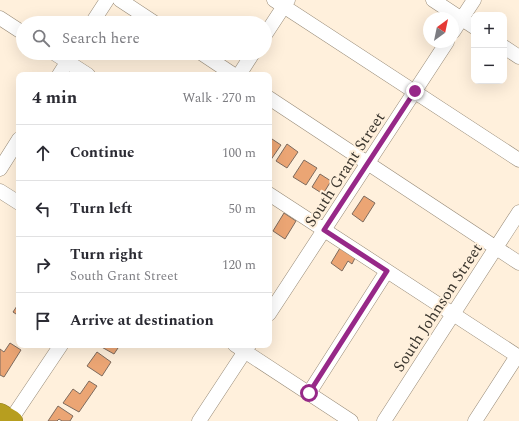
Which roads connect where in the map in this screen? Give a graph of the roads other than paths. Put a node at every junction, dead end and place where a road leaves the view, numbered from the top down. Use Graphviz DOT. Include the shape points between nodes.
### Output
graph roads {
  1 [pos="107,0"];
  2 [pos="120,0"];
  3 [pos="433,0"];
  4 [pos="474,0"];
  5 [pos="282,2"];
  6 [pos="97,16"];
  7 [pos="144,16"];
  8 [pos="462,19"];
  9 [pos="272,21"];
  10 [pos="1,22"];
  11 [pos="459,23"];
  12 [pos="471,25"];
  13 [pos="16,30"];
  14 [pos="443,48"];
  15 [pos="506,48"];
  16 [pos="519,57"];
  17 [pos="68,60"];
  18 [pos="73,60"];
  19 [pos="212,60"];
  20 [pos="249,60"];
  21 [pos="61,72"];
  22 [pos="85,72"];
  23 [pos="230,72"];
  24 [pos="241,72"];
  25 [pos="415,91"];
  26 [pos="272,100"];
  27 [pos="16,144"];
  28 [pos="519,160"];
  29 [pos="368,163"];
  30 [pos="0,169"];
  31 [pos="0,191"];
  32 [pos="272,196"];
  33 [pos="16,201"];
  34 [pos="519,212"];
  35 [pos="324,230"];
  36 [pos="496,247"];
  37 [pos="519,263"];
  38 [pos="387,271"];
  39 [pos="272,309"];
  40 [pos="453,314"];
  41 [pos="59,348"];
  42 [pos="242,348"];
  43 [pos="244,348"];
  44 [pos="518,357"];
  45 [pos="309,393"];
  46 [pos="0,414"];
  47 [pos="11,421"];
  48 [pos="199,421"];
  49 [pos="351,421"];
  50 [pos="384,421"];
  51 [pos="475,421"];
  1 -- 6 [label="street"];
  2 -- 7 [label="street"];
  3 -- 8 [label="street"];
  4 -- 8 [label="street"];
  5 -- 9 [label="street"];
  5 -- 25 [label="street"];
  8 -- 11 [label="street"];
  8 -- 12 [label="street"];
  10 -- 13 [label="street"];
  14 -- 25 [label="street, South Grant Street"];
  15 -- 16 [label="street"];
  17 -- 21 [label="street"];
  18 -- 22 [label="street"];
  19 -- 23 [label="street"];
  20 -- 24 [label="street"];
  25 -- 28 [label="street"];
  25 -- 29 [label="street, South Grant Street"];
  26 -- 29 [label="street"];
  27 -- 30 [label="street"];
  29 -- 35 [label="street, South Grant Street"];
  29 -- 36 [label="street"];
  31 -- 33 [label="street"];
  32 -- 35 [label="street"];
  34 -- 36 [label="street, South Johnson Street"];
  35 -- 38 [label="street"];
  35 -- 39 [label="street, South Grant Street"];
  36 -- 37 [label="street"];
  36 -- 40 [label="street, South Johnson Street"];
  38 -- 40 [label="street"];
  38 -- 45 [label="street"];
  40 -- 44 [label="street"];
  40 -- 50 [label="street, South Johnson Street"];
  41 -- 47 [label="street"];
  42 -- 48 [label="street"];
  43 -- 45 [label="street"];
  44 -- 51 [label="street"];
  45 -- 49 [label="street"];
  46 -- 47 [label="highway"];
}
